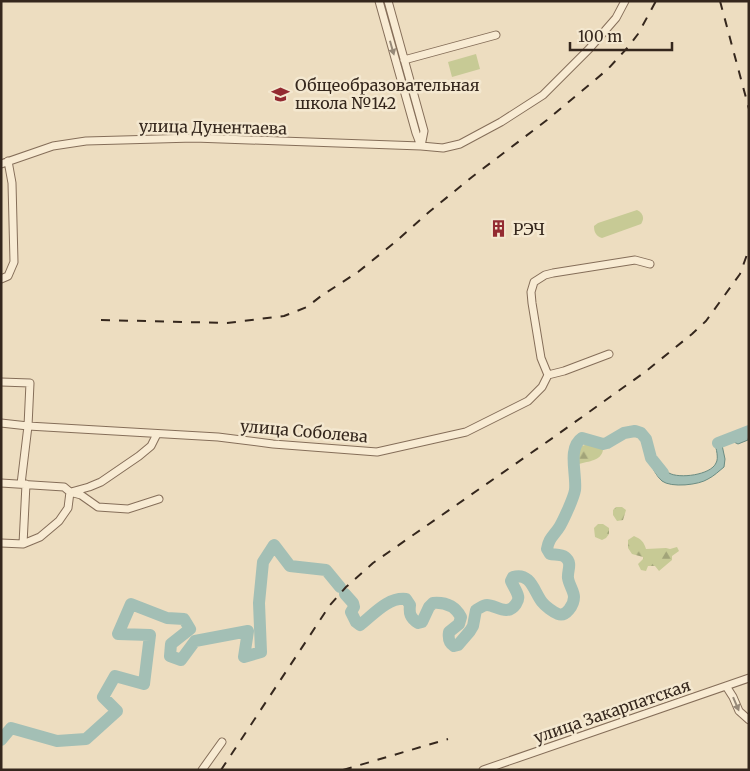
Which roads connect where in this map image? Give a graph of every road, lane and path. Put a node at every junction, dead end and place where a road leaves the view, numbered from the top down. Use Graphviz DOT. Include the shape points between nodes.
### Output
graph roads {
  1 [pos="379,1"];
  2 [pos="388,1"];
  3 [pos="625,1"];
  4 [pos="496,35"];
  5 [pos="404,60"];
  6 [pos="421,146"];
  7 [pos="5,162"];
  8 [pos="650,264"];
  9 [pos="1,279"];
  10 [pos="609,354"];
  11 [pos="548,374"];
  12 [pos="1,382"];
  13 [pos="1,423"];
  14 [pos="28,426"];
  15 [pos="157,434"];
  16 [pos="1,482"];
  17 [pos="24,484"];
  18 [pos="70,492"];
  19 [pos="160,499"];
  20 [pos="1,543"];
  21 [pos="23,544"];
  22 [pos="749,678"];
  23 [pos="726,686"];
  24 [pos="749,720"];
  25 [pos="222,742"];
  26 [pos="202,770"];
  27 [pos="483,770"];
  1 -- 6 [label="street, one-way"];
  2 -- 5 [label="street"];
  3 -- 6 [label="street, улица Дунентаева" via="616,18 589,49 543,95 460,144 443,148"];
  4 -- 5 [label="street"];
  5 -- 6 [label="street" via="424,131"];
  6 -- 7 [label="street, улица Дунентаева" via="194,138 86,141 53,146"];
  7 -- 9 [label="street, улица Дунентаева" via="12,183 14,262 8,276"];
  8 -- 11 [label="street" via="635,260 554,273 534,282 532,304 541,358"];
  10 -- 11 [label="street"];
  11 -- 15 [label="street, улица Соболева" via="542,387 528,402 466,432 377,452"];
  12 -- 14 [label="street" via="30,383"];
  13 -- 14 [label="street, улица Соболева"];
  14 -- 15 [label="street, улица Соболева"];
  14 -- 17 [label="street"];
  15 -- 18 [label="street" via="139,456 101,482"];
  16 -- 17 [label="street"];
  17 -- 18 [label="street" via="64,487"];
  17 -- 21 [label="street"];
  18 -- 19 [label="street" via="81,495 98,508 128,509"];
  18 -- 21 [label="street" via="68,508 59,522 40,537"];
  20 -- 21 [label="street"];
  22 -- 23 [label="street, улица Закарпатская"];
  23 -- 24 [label="street, one-way" via="739,711"];
  23 -- 27 [label="street, улица Закарпатская"];
  25 -- 26 [label="street"];
}
